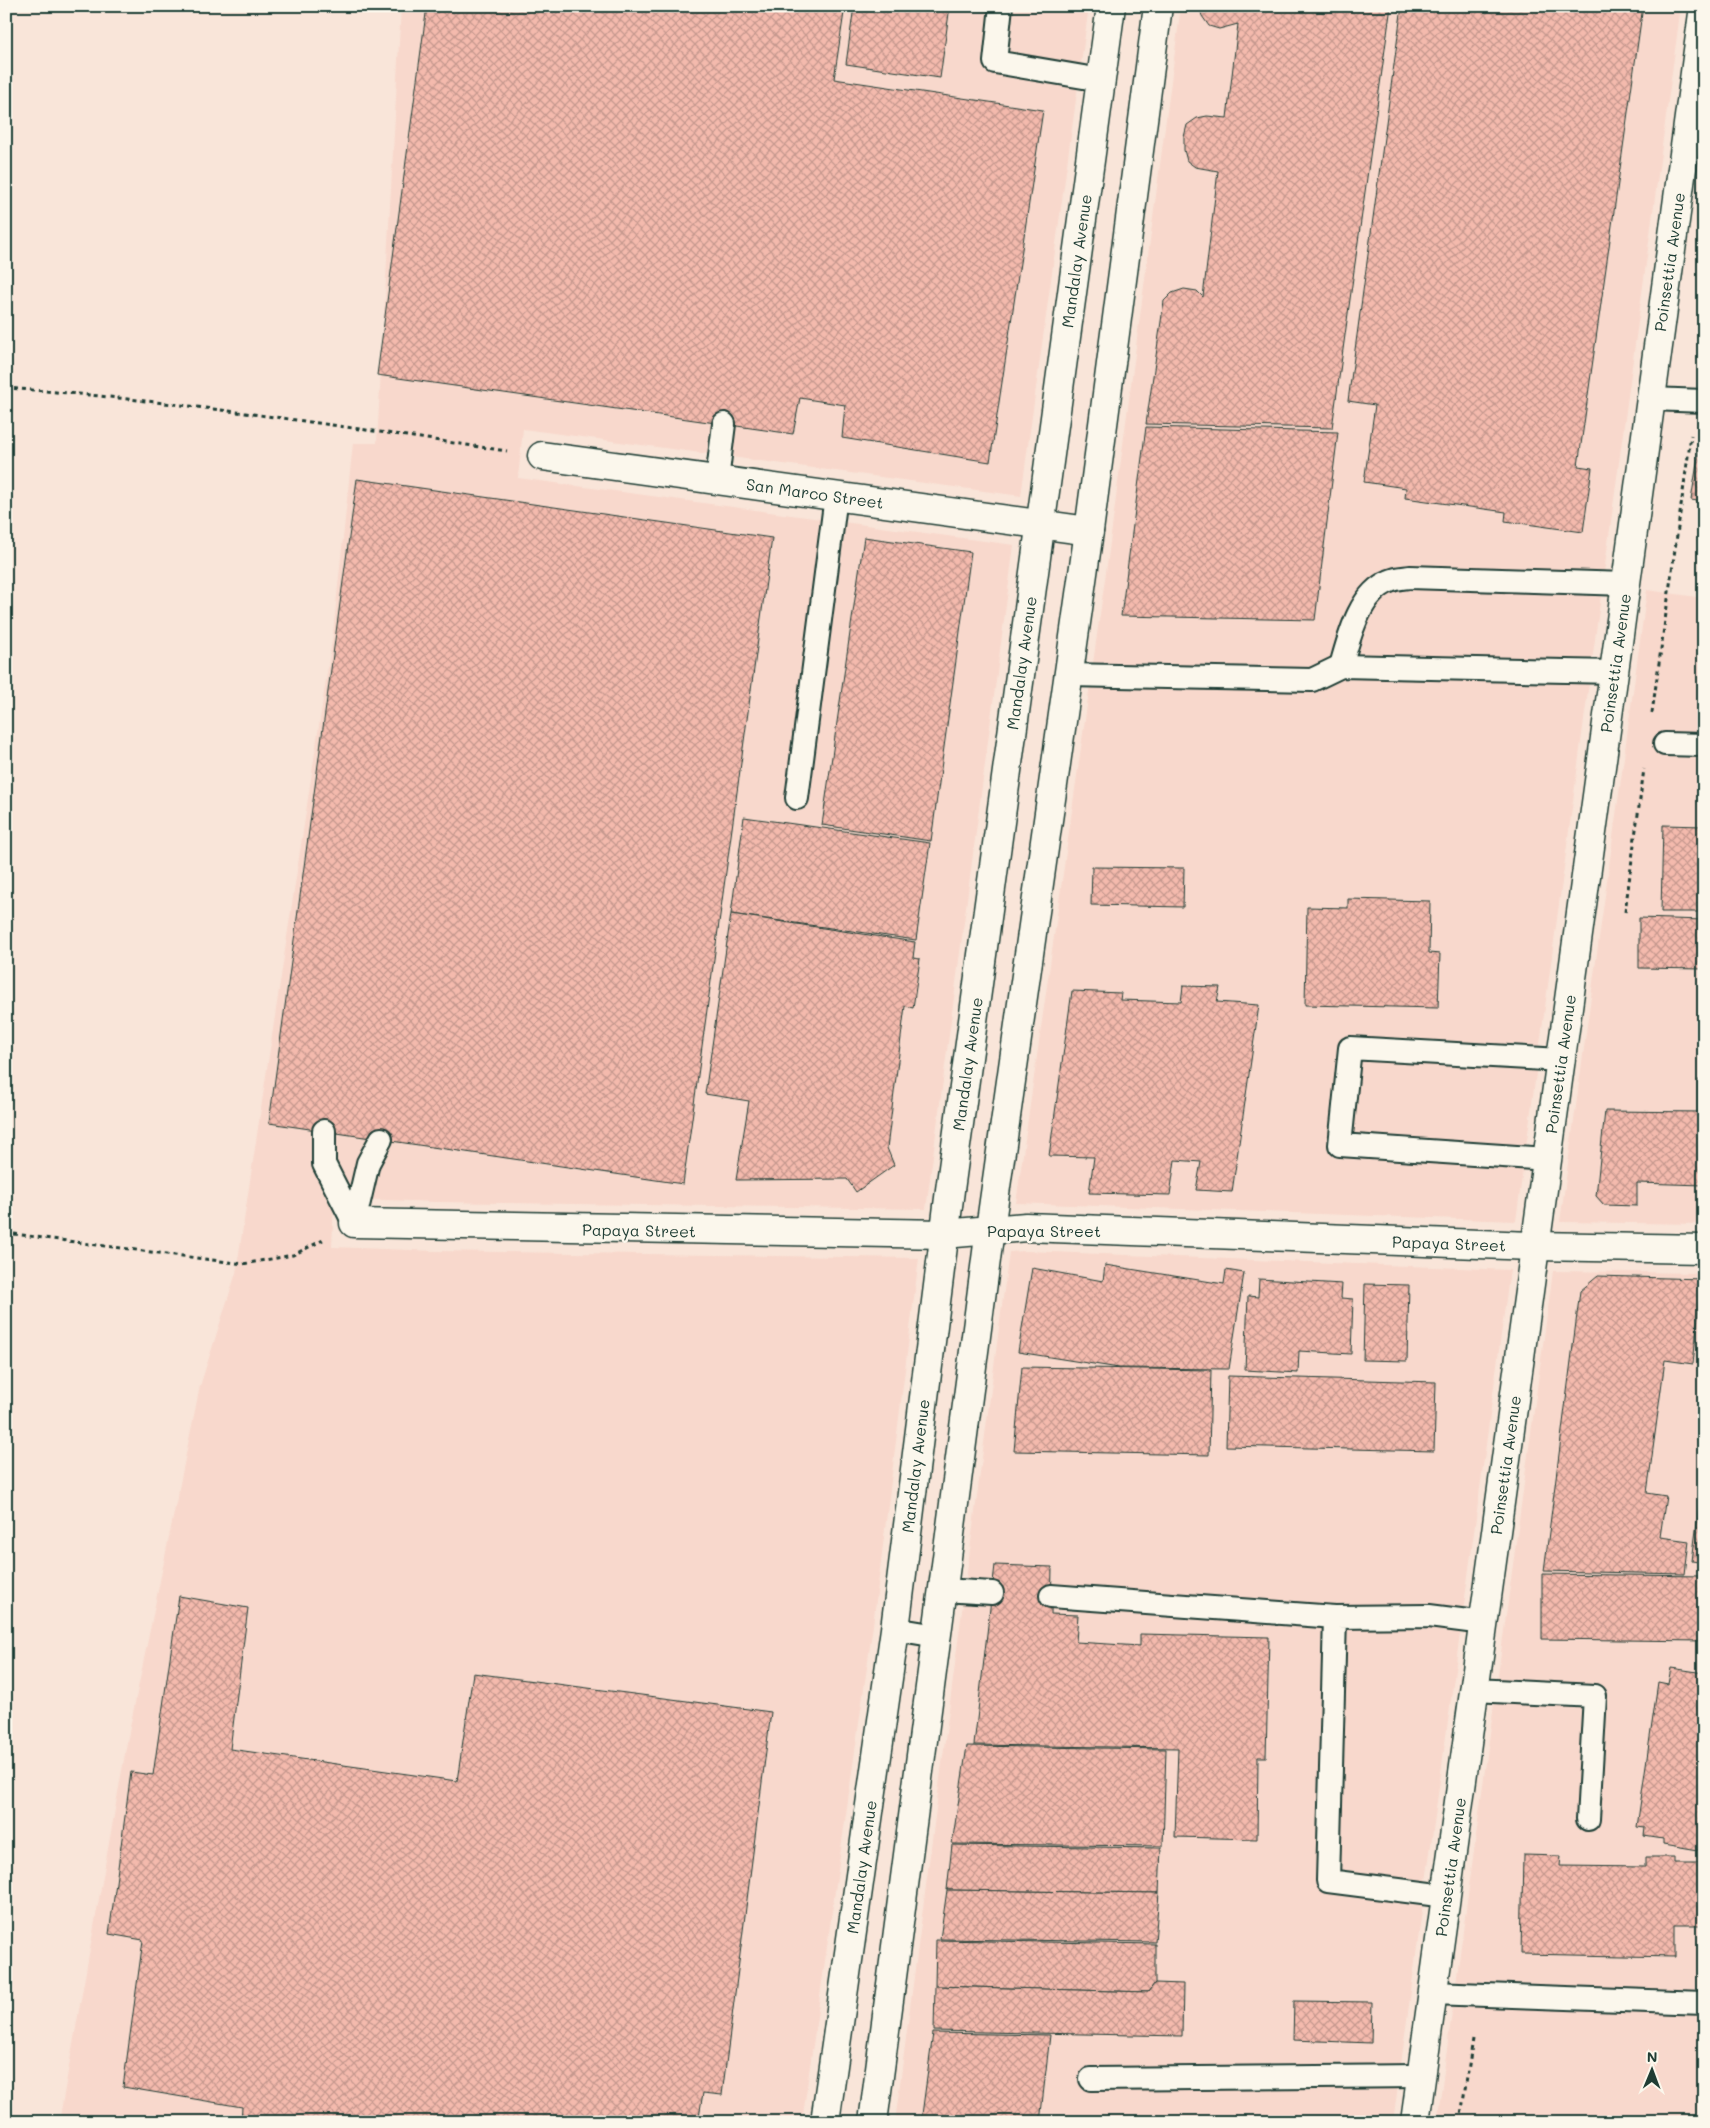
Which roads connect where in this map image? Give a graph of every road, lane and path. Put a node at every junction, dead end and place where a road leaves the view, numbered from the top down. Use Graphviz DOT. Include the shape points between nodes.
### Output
graph roads {
  1 [pos="1001,6"];
  2 [pos="1111,6"];
  3 [pos="1158,6"];
  4 [pos="1704,6"];
  5 [pos="1101,80"];
  6 [pos="6,388"];
  7 [pos="1651,399"];
  8 [pos="1704,401"];
  9 [pos="724,424"];
  10 [pos="1692,432"];
  11 [pos="542,456"];
  12 [pos="717,480"];
  13 [pos="836,496"];
  14 [pos="1039,524"];
  15 [pos="1089,531"];
  16 [pos="1626,584"];
  17 [pos="1340,666"];
  18 [pos="1614,672"];
  19 [pos="1068,675"];
  20 [pos="1652,716"];
  21 [pos="1665,744"];
  22 [pos="1704,745"];
  23 [pos="1645,765"];
  24 [pos="797,798"];
  25 [pos="1624,912"];
  26 [pos="1561,1060"];
  27 [pos="324,1131"];
  28 [pos="381,1139"];
  29 [pos="1547,1159"];
  30 [pos="354,1224"];
  31 [pos="990,1229"];
  32 [pos="6,1232"];
  33 [pos="944,1234"];
  34 [pos="1535,1246"];
  35 [pos="1704,1249"];
  36 [pos="943,1590"];
  37 [pos="992,1593"];
  38 [pos="1051,1596"];
  39 [pos="1335,1617"];
  40 [pos="1484,1624"];
  41 [pos="895,1629"];
  42 [pos="937,1636"];
  43 [pos="1474,1690"];
  44 [pos="1588,1818"];
  45 [pos="1446,1896"];
  46 [pos="1433,1993"];
  47 [pos="1704,2002"];
  48 [pos="1473,2039"];
  49 [pos="1421,2076"];
  50 [pos="1091,2079"];
  51 [pos="824,2122"];
  52 [pos="873,2122"];
  53 [pos="1415,2122"];
  54 [pos="1460,2122"];
  1 -- 5 [label="lane" via="996,62"];
  2 -- 5 [label="street, Mandalay Avenue"];
  3 -- 15 [label="street"];
  4 -- 7 [label="street, Poinsettia Avenue"];
  5 -- 14 [label="street, Mandalay Avenue"];
  6 -- 11 [label="path" via="91,394 336,425"];
  7 -- 8 [label="lane"];
  7 -- 16 [label="street, Poinsettia Avenue"];
  9 -- 12 [label="lane"];
  10 -- 20 [label="path"];
  11 -- 12 [label="street, San Marco Street"];
  12 -- 13 [label="street, San Marco Street"];
  13 -- 14 [label="street, San Marco Street"];
  13 -- 24 [label="lane"];
  14 -- 15 [label="street, San Marco Street"];
  14 -- 33 [label="street, Mandalay Avenue"];
  15 -- 19 [label="street"];
  16 -- 17 [label="lane" via="1410,577 1390,581 1369,597 1354,622"];
  16 -- 18 [label="street, Poinsettia Avenue"];
  17 -- 18 [label="lane"];
  17 -- 19 [label="lane" via="1312,680"];
  18 -- 26 [label="street, Poinsettia Avenue"];
  19 -- 31 [label="street"];
  21 -- 22 [label="lane"];
  23 -- 25 [label="path"];
  26 -- 29 [label="street, Poinsettia Avenue"];
  26 -- 29 [label="lane" via="1350,1048 1340,1145"];
  27 -- 30 [label="lane" via="324,1164"];
  28 -- 30 [label="lane" via="368,1163"];
  29 -- 34 [label="street, Poinsettia Avenue"];
  30 -- 32 [label="path" via="293,1255 243,1264"];
  30 -- 33 [label="street, Papaya Street"];
  31 -- 33 [label="street, Papaya Street"];
  31 -- 34 [label="street, Papaya Street" via="1026,1227"];
  31 -- 36 [label="street"];
  33 -- 41 [label="street, Mandalay Avenue"];
  34 -- 35 [label="street, Papaya Street"];
  34 -- 40 [label="street, Poinsettia Avenue"];
  36 -- 37 [label="lane"];
  36 -- 42 [label="street"];
  38 -- 39 [label="lane"];
  39 -- 40 [label="lane" via="1429,1616"];
  39 -- 45 [label="lane" via="1328,1881"];
  40 -- 43 [label="street, Poinsettia Avenue"];
  41 -- 42 [label="lane"];
  41 -- 51 [label="street, Mandalay Avenue"];
  42 -- 52 [label="street"];
  43 -- 44 [label="lane" via="1595,1696"];
  43 -- 45 [label="street, Poinsettia Avenue"];
  45 -- 46 [label="street, Poinsettia Avenue"];
  46 -- 47 [label="lane"];
  46 -- 49 [label="street, Poinsettia Avenue"];
  48 -- 54 [label="path"];
  49 -- 50 [label="lane"];
  49 -- 53 [label="street, Poinsettia Avenue"];
}
